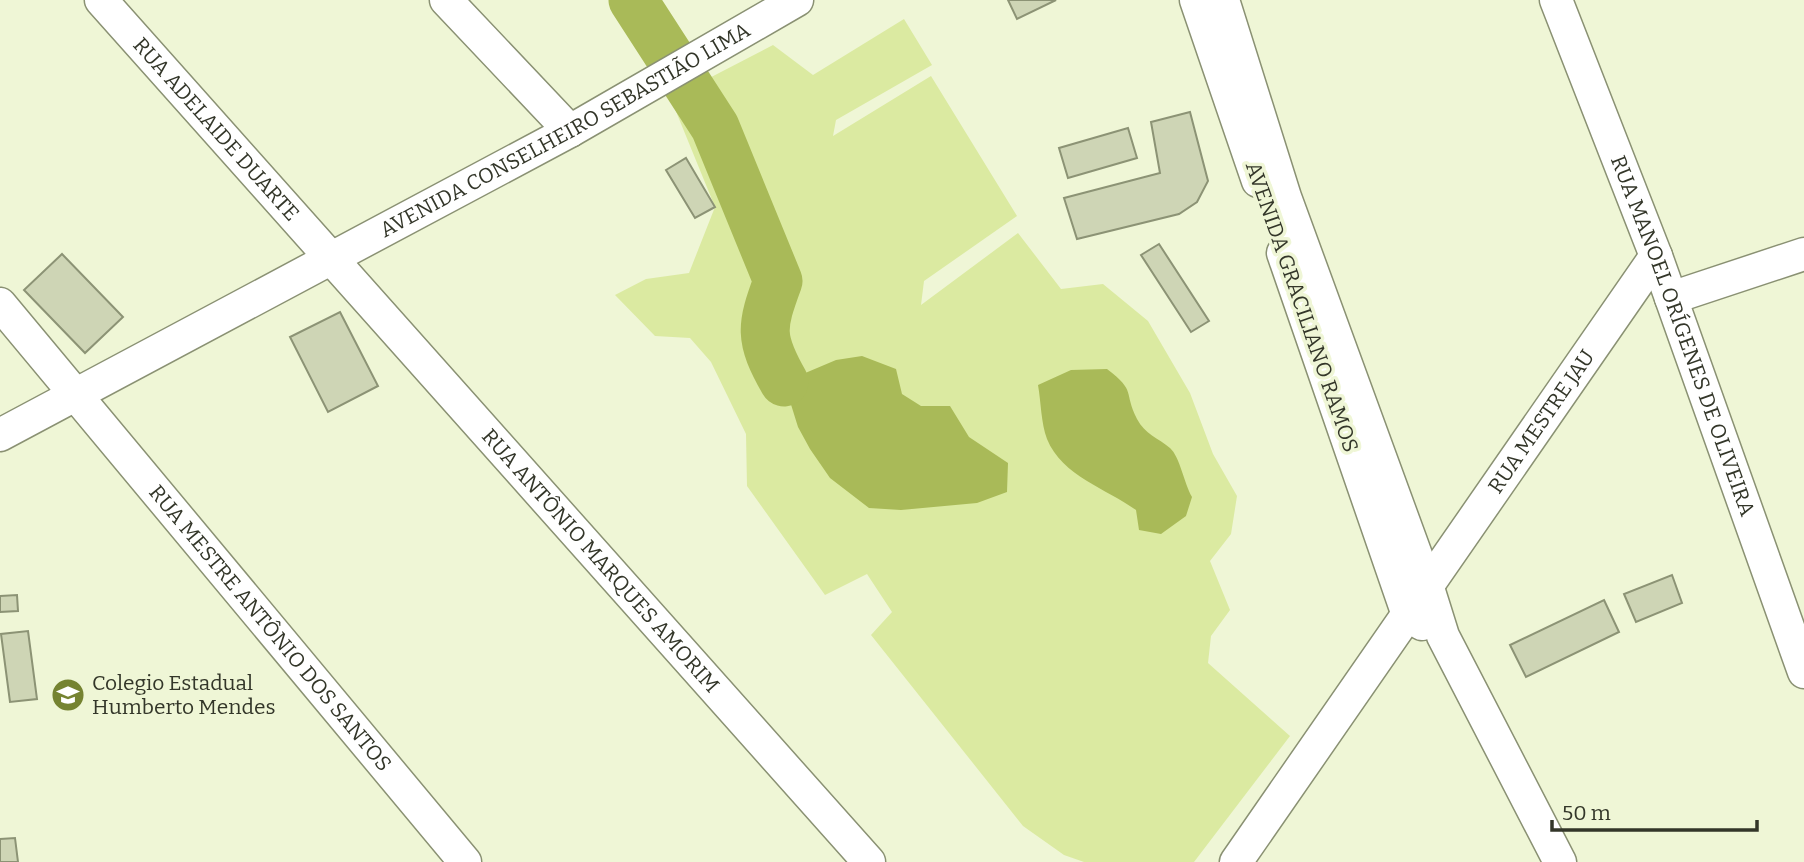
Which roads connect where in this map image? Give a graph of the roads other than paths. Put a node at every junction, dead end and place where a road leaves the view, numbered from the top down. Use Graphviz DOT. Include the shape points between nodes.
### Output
graph roads {
  1 [pos="100,0"];
  2 [pos="446,0"];
  3 [pos="797,0"];
  4 [pos="1196,0"];
  5 [pos="1223,0"];
  6 [pos="1556,0"];
  7 [pos="570,131"];
  8 [pos="1804,254"];
  9 [pos="1656,256"];
  10 [pos="331,258"];
  11 [pos="1671,298"];
  12 [pos="0,304"];
  13 [pos="73,394"];
  14 [pos="0,435"];
  15 [pos="1428,588"];
  16 [pos="1795,614"];
  17 [pos="1408,615"];
  18 [pos="1443,636"];
  19 [pos="1804,673"];
  20 [pos="465,862"];
  21 [pos="869,862"];
  22 [pos="1236,862"];
  23 [pos="1560,862"];
  1 -- 10 [label="street, RUA ADELAIDE DUARTE"];
  2 -- 7 [label="street"];
  3 -- 7 [label="street, AVENIDA CONSELHEIRO SEBASTIÃO LIMA"];
  4 -- 17 [label="street, AVENIDA GRACILIANO RAMOS"];
  5 -- 15 [label="street, AVENIDA GRACILIANO RAMOS" via="1285,197"];
  6 -- 9 [label="street, RUA MANOEL ORÍGENES DE OLIVEIRA"];
  7 -- 10 [label="street, AVENIDA CONSELHEIRO SEBASTIÃO LIMA"];
  8 -- 11 [label="street"];
  9 -- 11 [label="street, RUA MANOEL ORÍGENES DE OLIVEIRA"];
  9 -- 15 [label="street, RUA MESTRE JAU"];
  10 -- 13 [label="street, AVENIDA CONSELHEIRO SEBASTIÃO LIMA"];
  10 -- 21 [label="street, RUA ANTÔNIO MARQUES AMORIM"];
  11 -- 16 [label="street, RUA MANOEL ORÍGENES DE OLIVEIRA"];
  12 -- 13 [label="street, RUA MESTRE ANTÔNIO DOS SANTOS"];
  13 -- 14 [label="street, AVENIDA CONSELHEIRO SEBASTIÃO LIMA"];
  13 -- 20 [label="street, RUA MESTRE ANTÔNIO DOS SANTOS"];
  15 -- 17 [label="street"];
  15 -- 18 [label="street, AVENIDA GRACILIANO RAMOS"];
  16 -- 19 [label="street, RUA MANOEL ORÍGENES DE OLIVEIRA"];
  17 -- 18 [label="street"];
  17 -- 22 [label="street"];
  18 -- 23 [label="street, AVENIDA GRACILIANO RAMOS"];
}
